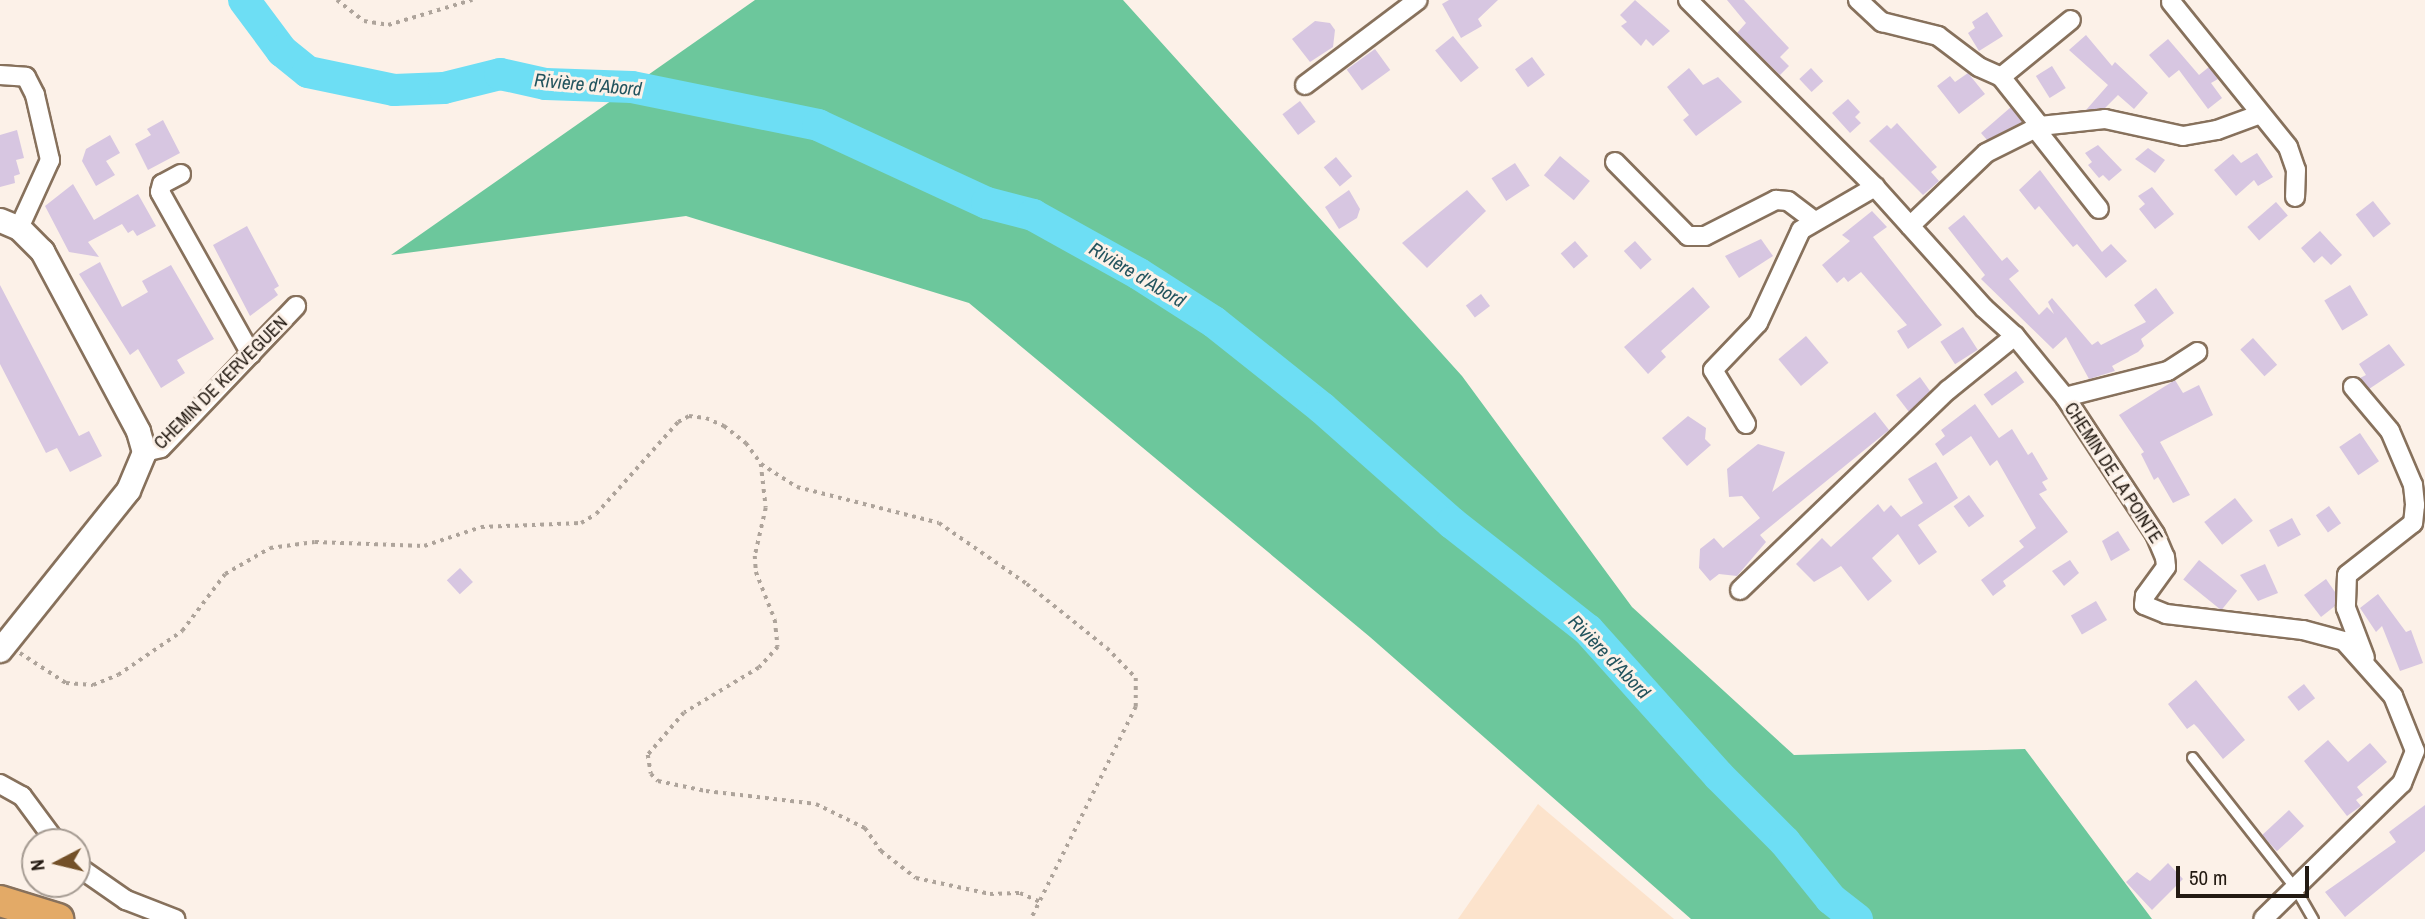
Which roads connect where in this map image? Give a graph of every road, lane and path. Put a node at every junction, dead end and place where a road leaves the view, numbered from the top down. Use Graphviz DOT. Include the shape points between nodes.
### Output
graph roads {
  1 [pos="337,0"];
  2 [pos="472,0"];
  3 [pos="1418,0"];
  4 [pos="1688,0"];
  5 [pos="1858,0"];
  6 [pos="2171,2"];
  7 [pos="2071,20"];
  8 [pos="0,75"];
  9 [pos="2001,77"];
  10 [pos="1305,85"];
  11 [pos="2258,115"];
  12 [pos="2037,127"];
  13 [pos="1615,162"];
  14 [pos="181,174"];
  15 [pos="1875,187"];
  16 [pos="2295,197"];
  17 [pos="2099,209"];
  18 [pos="1813,220"];
  19 [pos="9,225"];
  20 [pos="1910,226"];
  21 [pos="296,306"];
  22 [pos="2015,336"];
  23 [pos="2197,352"];
  24 [pos="251,354"];
  25 [pos="2353,387"];
  26 [pos="2065,397"];
  27 [pos="1745,424"];
  28 [pos="144,453"];
  29 [pos="761,464"];
  30 [pos="2419,522"];
  31 [pos="1740,590"];
  32 [pos="3,646"];
  33 [pos="2368,664"];
  34 [pos="2420,755"];
  35 [pos="2192,757"];
  36 [pos="0,784"];
  37 [pos="46,828"];
  38 [pos="91,876"];
  39 [pos="2295,888"];
  40 [pos="1040,902"];
  41 [pos="0,903"];
  42 [pos="48,919"];
  43 [pos="58,919"];
  44 [pos="175,919"];
  45 [pos="1031,919"];
  46 [pos="2263,919"];
  47 [pos="2313,919"];
  1 -- 2 [label="path" via="364,21 388,25"];
  3 -- 10 [label="street"];
  4 -- 15 [label="street, CHEMIN DE LA POINTE"];
  5 -- 9 [label="street" via="1882,22 1938,36 1979,67"];
  6 -- 11 [label="street"];
  7 -- 9 [label="street"];
  8 -- 19 [label="street" via="26,77 35,95 50,160"];
  9 -- 12 [label="street"];
  11 -- 12 [label="street" via="2183,136 2105,119"];
  11 -- 16 [label="street" via="2288,147 2296,170"];
  12 -- 17 [label="street"];
  12 -- 20 [label="street" via="1986,153"];
  13 -- 18 [label="street" via="1688,236 1705,236 1776,200 1788,201"];
  14 -- 24 [label="street" via="162,184 160,192"];
  15 -- 18 [label="street"];
  15 -- 20 [label="street, CHEMIN DE LA POINTE"];
  18 -- 27 [label="street" via="1785,258 1758,323 1713,370 1713,377"];
  19 -- 28 [label="street" via="42,251 138,431"];
  20 -- 22 [label="street, CHEMIN DE LA POINTE"];
  21 -- 24 [label="street, CHEMIN DE KERVEGUEN"];
  22 -- 26 [label="street, CHEMIN DE LA POINTE"];
  22 -- 31 [label="street" via="1948,390"];
  23 -- 26 [label="street" via="2168,371"];
  24 -- 28 [label="street, CHEMIN DE KERVEGUEN" via="161,448"];
  25 -- 30 [label="street" via="2390,431 2413,485"];
  26 -- 33 [label="street, CHEMIN DE LA POINTE" via="2155,534 2165,557 2165,568 2145,596 2144,605 2166,614 2324,634 2344,641"];
  28 -- 32 [label="street" via="128,490"];
  29 -- 32 [label="path" via="746,443 724,426 689,416 666,435 596,514 581,523 481,527 424,546 315,541 260,552 225,574 182,631 118,675 93,685 66,683"];
  29 -- 40 [label="path" via="797,487 939,523 1027,583 1107,648 1136,678 1136,707"];
  29 -- 40 [label="path" via="766,508 756,572 775,620 778,647 759,668 684,713 648,755 651,774 694,789 816,804 865,828 881,851 916,878 990,894 1020,893"];
  30 -- 33 [label="street" via="2347,575 2346,608"];
  33 -- 34 [label="street, CHEMIN DE LA POINTE" via="2393,696"];
  34 -- 39 [label="street, CHEMIN DE LA POINTE" via="2396,790"];
  35 -- 39 [label="lane"];
  36 -- 37 [label="street" via="22,796"];
  38 -- 44 [label="street" via="126,900"];
  39 -- 46 [label="street, CHEMIN DE LA POINTE"];
  39 -- 47 [label="lane"];
  40 -- 45 [label="path"];
  41 -- 42 [label="highway"];
  41 -- 43 [label="highway"];
}
